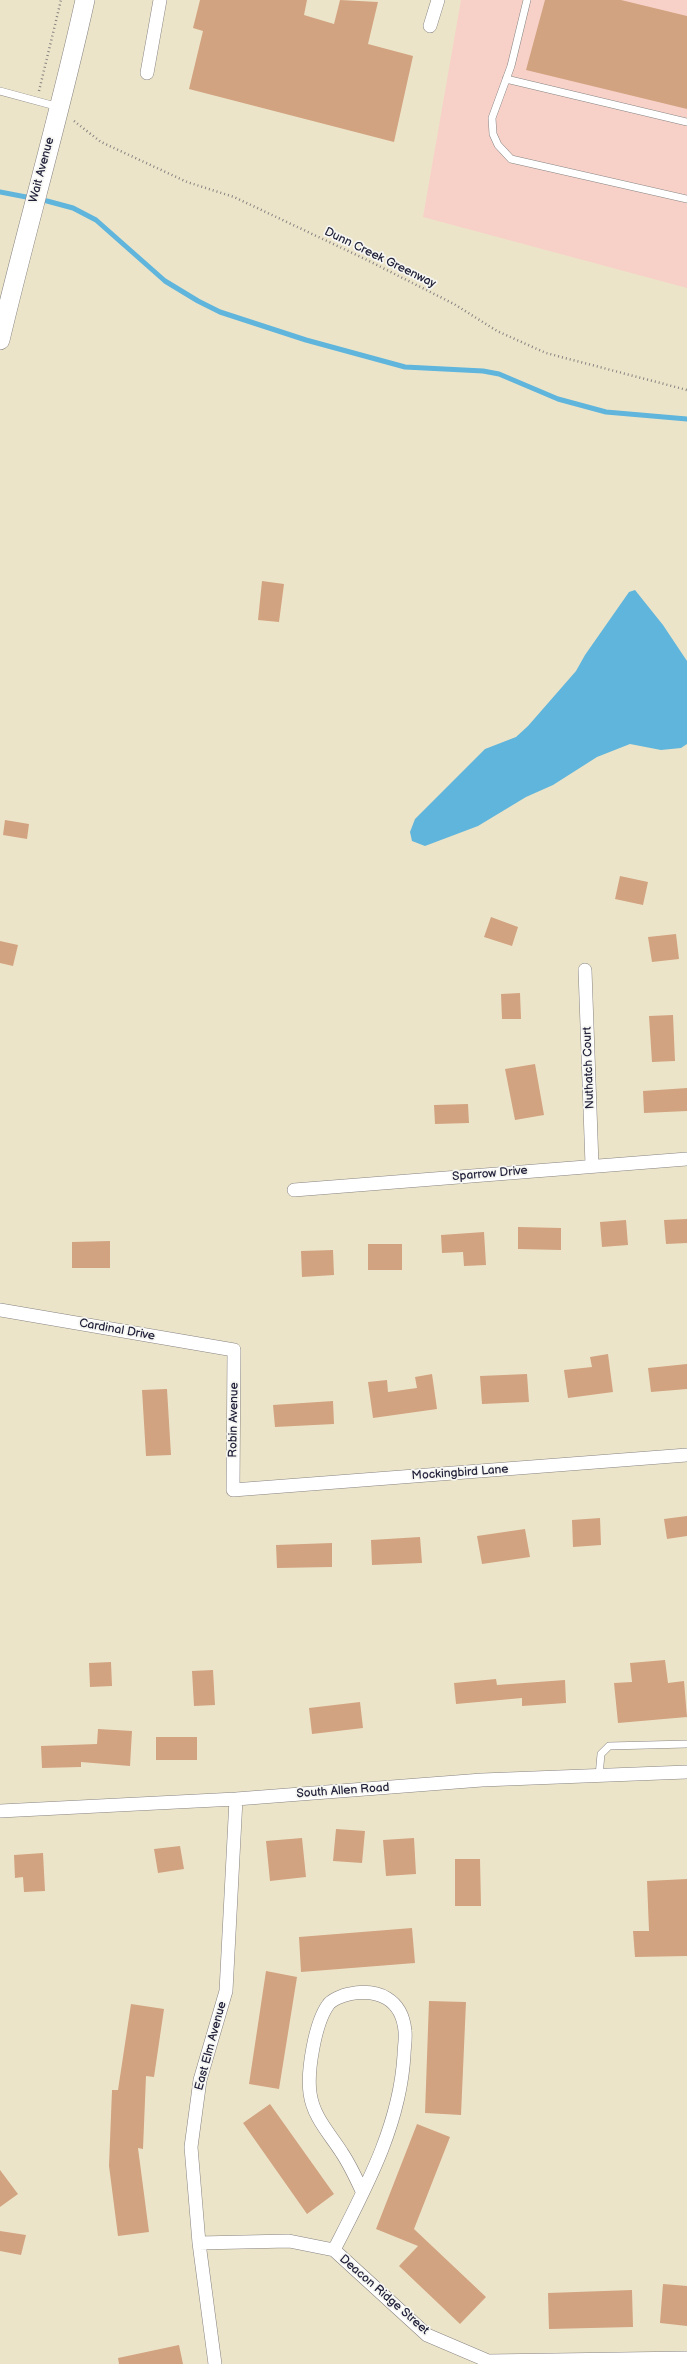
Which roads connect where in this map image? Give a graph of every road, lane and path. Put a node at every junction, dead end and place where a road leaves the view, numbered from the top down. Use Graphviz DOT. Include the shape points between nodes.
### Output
graph roads {
  1 [pos="62,0"];
  2 [pos="85,0"];
  3 [pos="160,0"];
  4 [pos="438,0"];
  5 [pos="527,0"];
  6 [pos="430,26"];
  7 [pos="147,73"];
  8 [pos="506,79"];
  9 [pos="0,91"];
  10 [pos="39,92"];
  11 [pos="60,107"];
  12 [pos="74,121"];
  13 [pos="687,122"];
  14 [pos="687,199"];
  15 [pos="0,340"];
  16 [pos="687,390"];
  17 [pos="585,970"];
  18 [pos="687,1159"];
  19 [pos="592,1165"];
  20 [pos="294,1190"];
  21 [pos="0,1310"];
  22 [pos="234,1350"];
  23 [pos="687,1455"];
  24 [pos="232,1490"];
  25 [pos="687,1744"];
  26 [pos="687,1772"];
  27 [pos="599,1776"];
  28 [pos="236,1799"];
  29 [pos="0,1811"];
  30 [pos="362,2191"];
  31 [pos="199,2243"];
  32 [pos="334,2250"];
  33 [pos="687,2358"];
  34 [pos="215,2364"];
  1 -- 10 [label="path"];
  2 -- 11 [label="main road, Wait Avenue"];
  3 -- 7 [label="street"];
  4 -- 6 [label="street"];
  5 -- 8 [label="lane"];
  8 -- 13 [label="lane"];
  8 -- 14 [label="lane" via="492,118 493,134 498,145 511,159"];
  9 -- 11 [label="lane"];
  11 -- 15 [label="main road, Wait Avenue" via="29,219"];
  12 -- 16 [label="path, Dunn Creek Greenway" via="101,142 187,182 234,197 365,259 454,304 497,331 546,353"];
  17 -- 19 [label="street, Nuthatch Court"];
  18 -- 19 [label="street, Sparrow Drive"];
  19 -- 20 [label="street, Sparrow Drive"];
  21 -- 22 [label="street, Cardinal Drive"];
  22 -- 24 [label="street, Robin Avenue"];
  23 -- 24 [label="street, Mockingbird Lane"];
  25 -- 27 [label="lane" via="609,1746 601,1754"];
  26 -- 27 [label="street, South Allen Road"];
  27 -- 28 [label="street, South Allen Road" via="482,1780"];
  28 -- 29 [label="street, South Allen Road"];
  28 -- 31 [label="street, East Elm Avenue" via="226,1991 200,2080 191,2147"];
  30 -- 30 [label="street" via="387,2137 397,2106 405,2031 399,2008 384,1996 363,1991 344,1995 328,2004 319,2022 310,2070 310,2093 314,2111 350,2165"];
  30 -- 32 [label="street"];
  31 -- 32 [label="street, Deacon Ridge Street" via="288,2241"];
  31 -- 34 [label="street, East Elm Avenue"];
  32 -- 33 [label="street, Deacon Ridge Street" via="427,2335 488,2361"];
}
